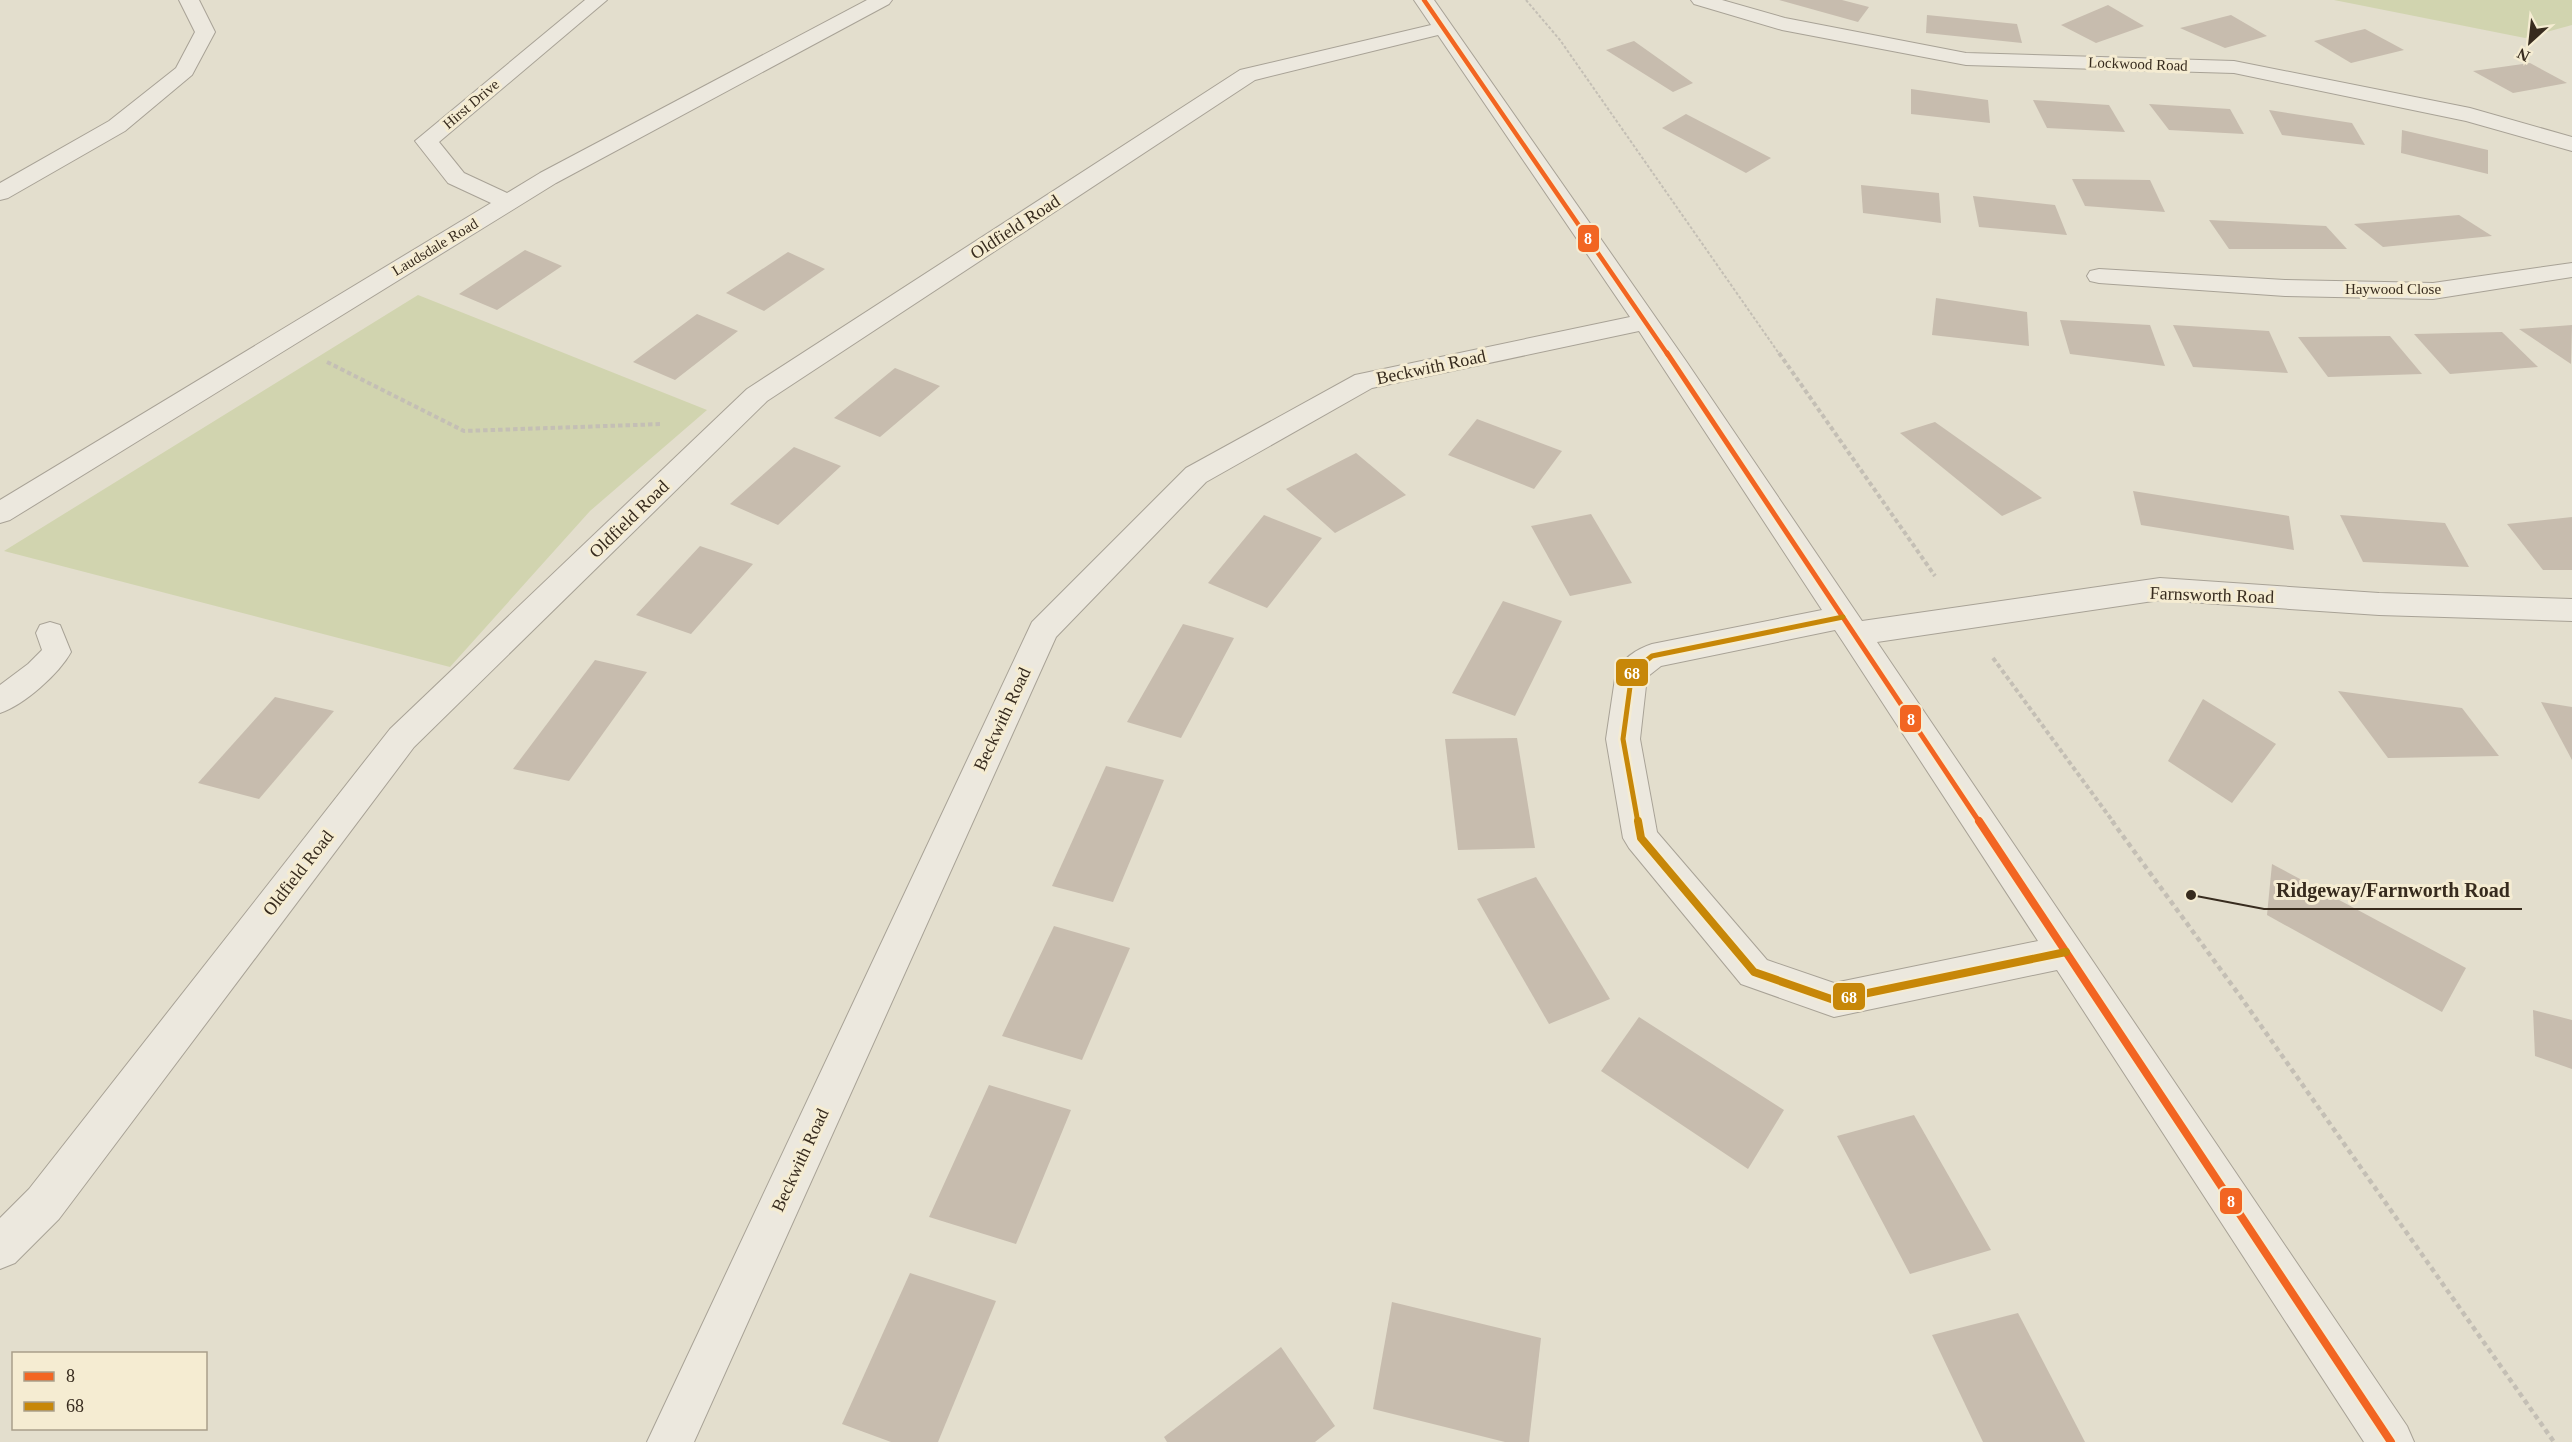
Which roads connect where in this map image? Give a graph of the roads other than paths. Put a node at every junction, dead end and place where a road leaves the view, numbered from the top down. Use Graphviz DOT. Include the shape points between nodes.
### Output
graph roads {
  1 [pos="189,0"];
  2 [pos="597,0"];
  3 [pos="882,0"];
  4 [pos="1424,0"];
  5 [pos="1701,0"];
  6 [pos="1443,28"];
  7 [pos="2572,144"];
  8 [pos="0,193"];
  9 [pos="508,202"];
  10 [pos="2572,270"];
  11 [pos="2099,276"];
  12 [pos="1646,322"];
  13 [pos="0,513"];
  14 [pos="2572,610"];
  15 [pos="1848,626"];
  16 [pos="50,633"];
  17 [pos="0,701"];
  18 [pos="2066,952"];
  19 [pos="0,1248"];
  20 [pos="670,1442"];
  21 [pos="2391,1442"];
  1 -- 8 [label="street" via="205,32 185,71 117,126"];
  2 -- 9 [label="street, Hirst Drive" via="426,141 456,178"];
  3 -- 9 [label="street, Laudsdale Road"];
  4 -- 6 [label="street"];
  5 -- 7 [label="street, Lockwood Road" via="1782,24 1966,59 2234,67 2470,115"];
  6 -- 12 [label="street"];
  6 -- 19 [label="street, Oldfield Road" via="1248,75 757,395 402,738 44,1204"];
  9 -- 13 [label="street, Laudsdale Road"];
  10 -- 11 [label="street, Haywood Close" via="2433,291 2285,288"];
  12 -- 15 [label="street"];
  12 -- 20 [label="street, Beckwith Road" via="1364,381 1196,475 1043,630"];
  14 -- 15 [label="street, Farnsworth Road" via="2379,604 2160,589 1964,618"];
  15 -- 18 [label="street"];
  15 -- 18 [label="street, Farnsworth Road" via="1652,656 1632,672 1623,739 1641,838 1754,972 1834,1000"];
  16 -- 17 [label="lane" via="57,652"];
  18 -- 21 [label="street"];
}
